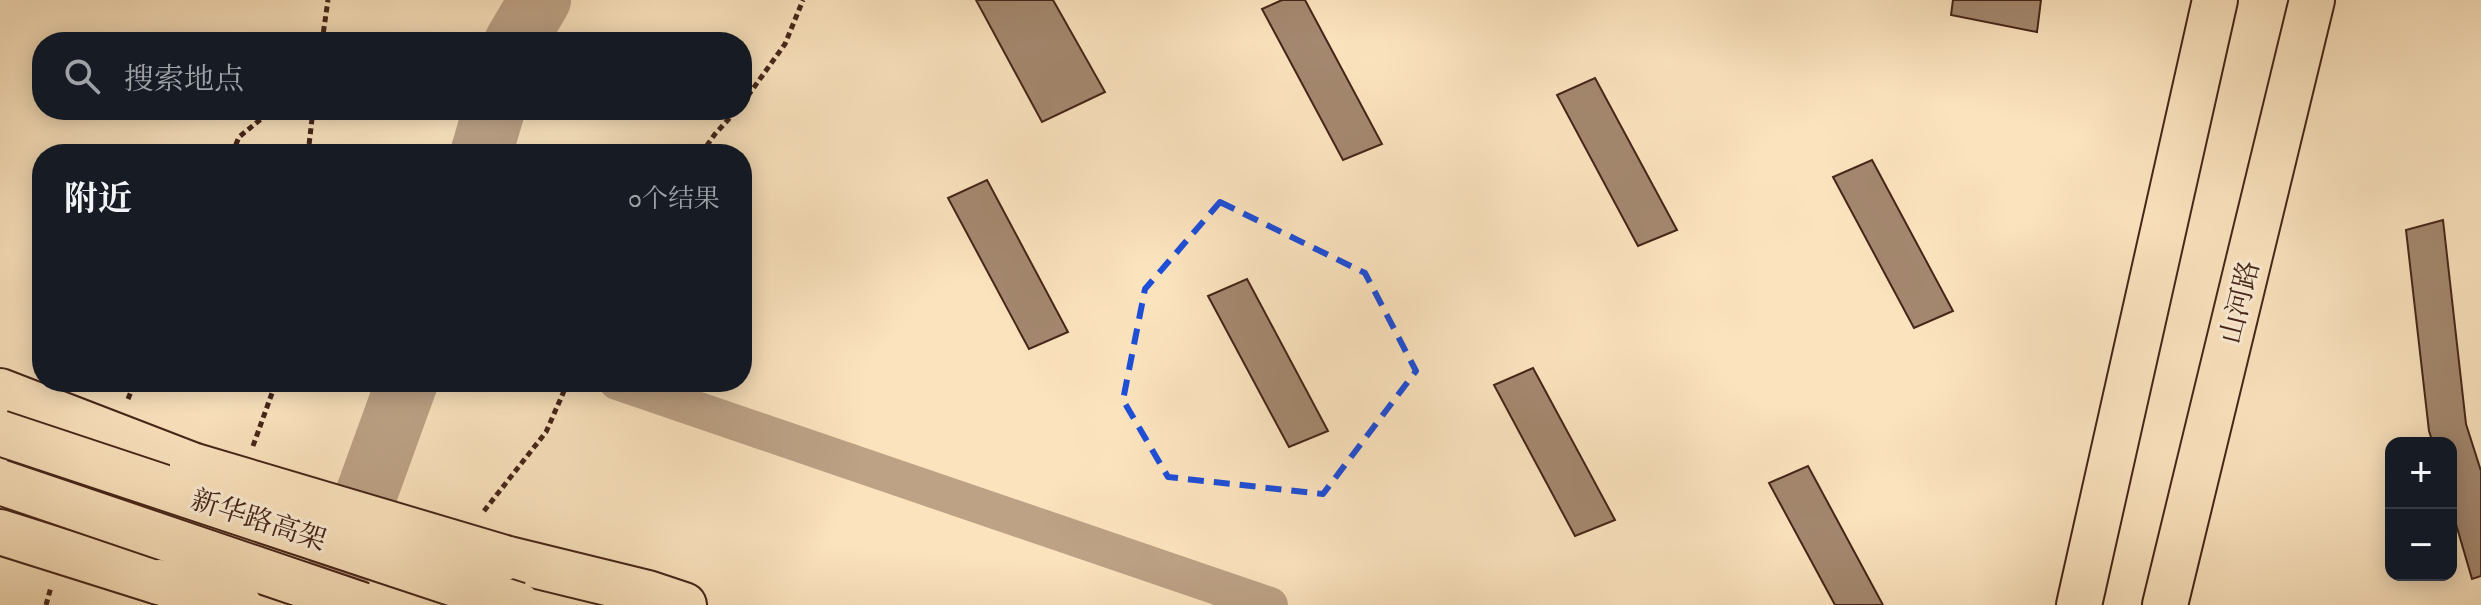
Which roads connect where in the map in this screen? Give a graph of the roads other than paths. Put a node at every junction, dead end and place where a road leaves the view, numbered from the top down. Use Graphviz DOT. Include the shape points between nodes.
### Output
graph roads {
  1 [pos="2215,0"];
  2 [pos="2312,0"];
  3 [pos="0,391"];
  4 [pos="0,433"];
  5 [pos="0,482"];
  6 [pos="0,532"];
  7 [pos="239,605"];
  8 [pos="362,605"];
  9 [pos="518,605"];
  10 [pos="684,605"];
  11 [pos="2079,605"];
  12 [pos="2165,605"];
  1 -- 11 [label="main road"];
  2 -- 12 [label="main road, 山河路"];
  3 -- 10 [label="main road, bridge" via="192,465"];
  4 -- 9 [label="main road, 新华路高架, bridge"];
  5 -- 8 [label="main road, 新华路高架, bridge"];
  6 -- 7 [label="main road, bridge"];
}
